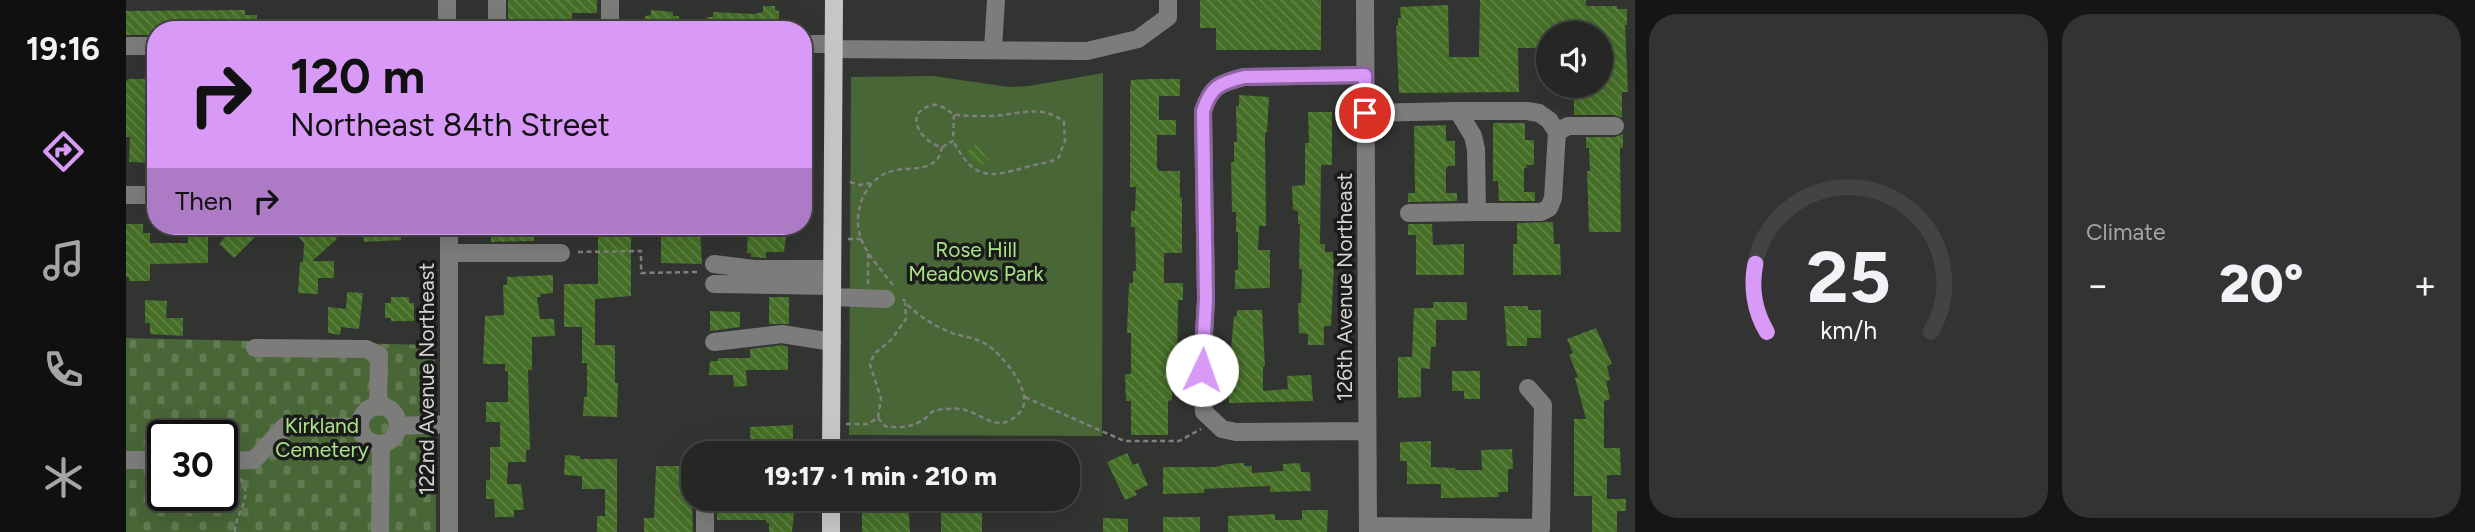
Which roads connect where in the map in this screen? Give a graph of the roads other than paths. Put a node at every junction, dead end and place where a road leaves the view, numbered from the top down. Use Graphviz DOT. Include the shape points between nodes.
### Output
graph roads {
  1 [pos="447,0"];
  2 [pos="497,0"];
  3 [pos="610,0"];
  4 [pos="834,0"];
  5 [pos="996,0"];
  6 [pos="1168,0"];
  7 [pos="1365,0"];
  8 [pos="447,21"];
  9 [pos="497,21"];
  10 [pos="611,21"];
  11 [pos="812,45"];
  12 [pos="126,46"];
  13 [pos="147,46"];
  14 [pos="833,46"];
  15 [pos="993,49"];
  16 [pos="1365,75"];
  17 [pos="1458,111"];
  18 [pos="1365,113"];
  19 [pos="1615,126"];
  20 [pos="1557,132"];
  21 [pos="126,195"];
  22 [pos="147,195"];
  23 [pos="1477,212"];
  24 [pos="1409,213"];
  25 [pos="449,235"];
  26 [pos="450,253"];
  27 [pos="568,253"];
  28 [pos="710,273"];
  29 [pos="832,284"];
  30 [pos="877,298"];
  31 [pos="714,342"];
  32 [pos="832,342"];
  33 [pos="255,348"];
  34 [pos="1528,388"];
  35 [pos="378,407"];
  36 [pos="448,424"];
  37 [pos="398,426"];
  38 [pos="360,427"];
  39 [pos="1367,431"];
  40 [pos="831,441"];
  41 [pos="381,444"];
  42 [pos="126,460"];
  43 [pos="147,460"];
  44 [pos="238,461"];
  45 [pos="705,511"];
  46 [pos="831,511"];
  47 [pos="1368,529"];
  48 [pos="380,532"];
  49 [pos="449,532"];
  50 [pos="705,532"];
  51 [pos="831,532"];
  1 -- 8 [label="street"];
  2 -- 9 [label="street"];
  3 -- 10 [label="street"];
  4 -- 14 [label="main road"];
  5 -- 15 [label="street"];
  6 -- 15 [label="street" via="1168,17 1138,39 1087,51"];
  7 -- 16 [label="street, 126th Avenue Northeast"];
  11 -- 14 [label="street"];
  12 -- 13 [label="street"];
  14 -- 15 [label="street"];
  14 -- 29 [label="main road"];
  16 -- 18 [label="street, 126th Avenue Northeast"];
  16 -- 39 [label="street" via="1244,77 1226,82 1207,97 1203,111 1203,400 1210,420 1236,432"];
  17 -- 18 [label="street"];
  17 -- 20 [label="street" via="1539,113"];
  17 -- 23 [label="street" via="1476,149"];
  18 -- 39 [label="street, 126th Avenue Northeast"];
  19 -- 20 [label="street" via="1568,125"];
  20 -- 23 [label="street" via="1549,208 1541,212"];
  21 -- 22 [label="street"];
  23 -- 24 [label="street"];
  25 -- 26 [label="street, 122nd Avenue Northeast"];
  26 -- 27 [label="street"];
  26 -- 36 [label="street, 122nd Avenue Northeast"];
  28 -- 29 [label="street"];
  29 -- 30 [label="street"];
  29 -- 32 [label="main road"];
  31 -- 32 [label="street" via="782,334"];
  32 -- 40 [label="main road"];
  33 -- 35 [label="street" via="366,349 379,355"];
  34 -- 47 [label="street" via="1544,405 1541,528"];
  35 -- 37 [label="street" via="393,413"];
  35 -- 38 [label="street" via="363,415"];
  36 -- 37 [label="street"];
  36 -- 49 [label="street, 122nd Avenue Northeast"];
  37 -- 41 [label="street" via="392,439"];
  38 -- 41 [label="street" via="369,442"];
  38 -- 44 [label="street" via="285,426 254,460"];
  39 -- 47 [label="street, 126th Avenue Northeast"];
  41 -- 48 [label="street"];
  42 -- 43 [label="street"];
  45 -- 50 [label="street"];
  46 -- 51 [label="main road"];
}
